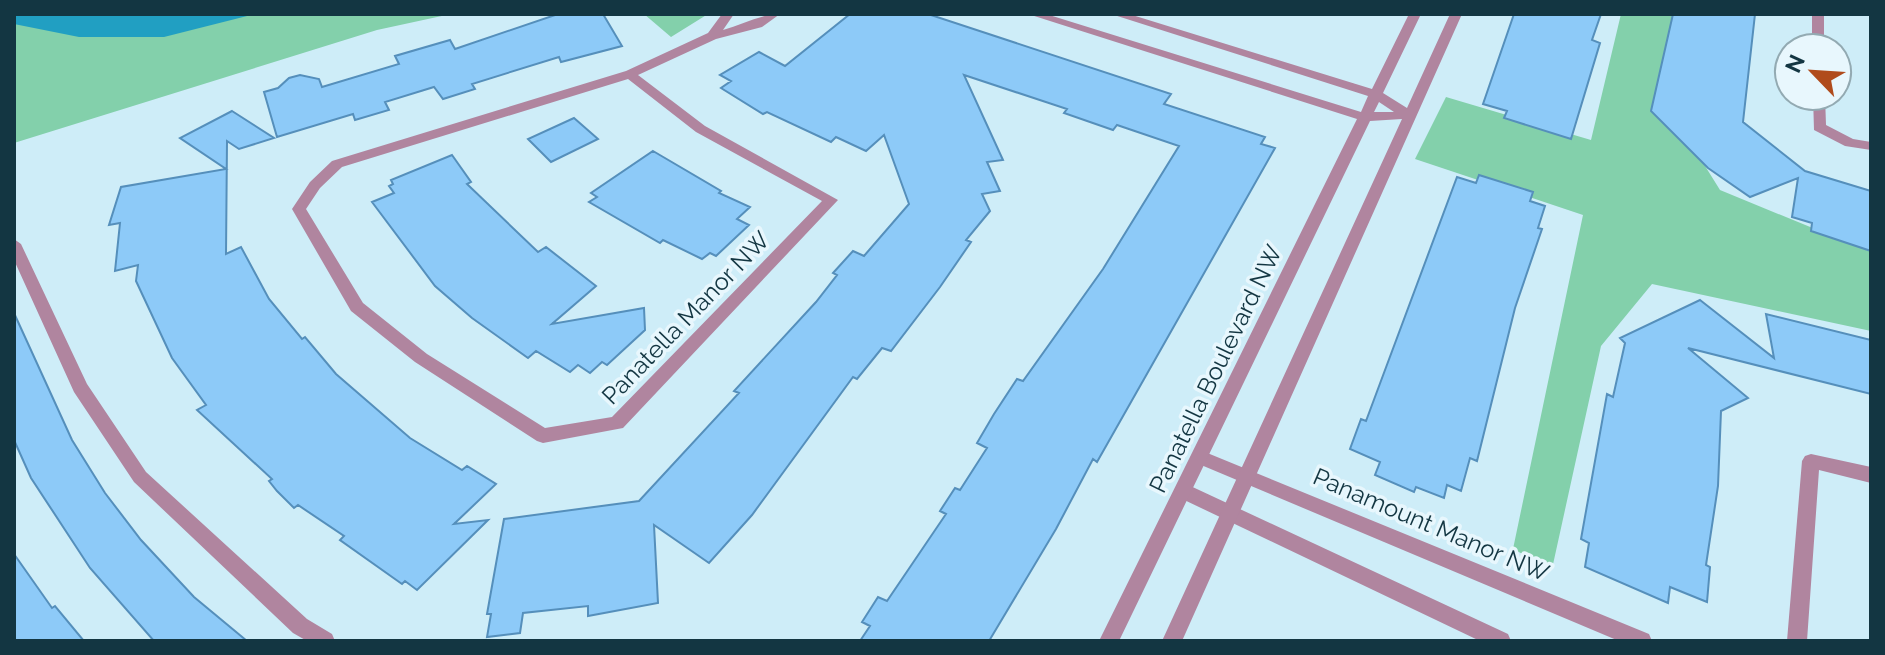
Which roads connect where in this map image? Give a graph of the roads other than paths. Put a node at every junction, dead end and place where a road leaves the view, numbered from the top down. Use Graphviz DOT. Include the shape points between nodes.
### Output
graph roads {
  1 [pos="728,14"];
  2 [pos="774,14"];
  3 [pos="1034,14"];
  4 [pos="1117,14"];
  5 [pos="1415,14"];
  6 [pos="1456,14"];
  7 [pos="712,36"];
  8 [pos="630,74"];
  9 [pos="1375,94"];
  10 [pos="1819,112"];
  11 [pos="1408,115"];
  12 [pos="1364,117"];
  13 [pos="1871,146"];
  14 [pos="14,244"];
  15 [pos="1200,457"];
  16 [pos="1871,475"];
  17 [pos="1248,477"];
  18 [pos="1184,491"];
  19 [pos="1232,513"];
  20 [pos="325,641"];
  21 [pos="1109,641"];
  22 [pos="1172,641"];
  23 [pos="1501,641"];
  24 [pos="1642,641"];
  25 [pos="1797,641"];
  1 -- 7 [label="street, Panatella Manor NW"];
  2 -- 7 [label="street, Panatella Manor NW" via="758,24"];
  3 -- 12 [label="street"];
  4 -- 9 [label="street"];
  5 -- 9 [label="street, Panatella Boulevard NW"];
  6 -- 11 [label="street"];
  7 -- 8 [label="street, Panatella Manor NW"];
  8 -- 8 [label="street, Panatella Manor NW" via="668,110 831,200 617,423 543,436 421,358 357,307 299,209 337,164"];
  9 -- 11 [label="street"];
  9 -- 12 [label="street, Panatella Boulevard NW"];
  10 -- 13 [label="street" via="1819,127 1850,143"];
  11 -- 12 [label="street"];
  11 -- 17 [label="street"];
  12 -- 15 [label="street, Panatella Boulevard NW"];
  14 -- 20 [label="street" via="80,387 140,477 300,626"];
  15 -- 17 [label="street, Panamount Manor NW"];
  15 -- 18 [label="street, Panatella Boulevard NW"];
  16 -- 25 [label="street" via="1811,461"];
  17 -- 19 [label="street"];
  17 -- 24 [label="street, Panamount Manor NW"];
  18 -- 19 [label="street"];
  18 -- 21 [label="street, Panatella Boulevard NW"];
  19 -- 22 [label="street"];
  19 -- 23 [label="street"];
}
